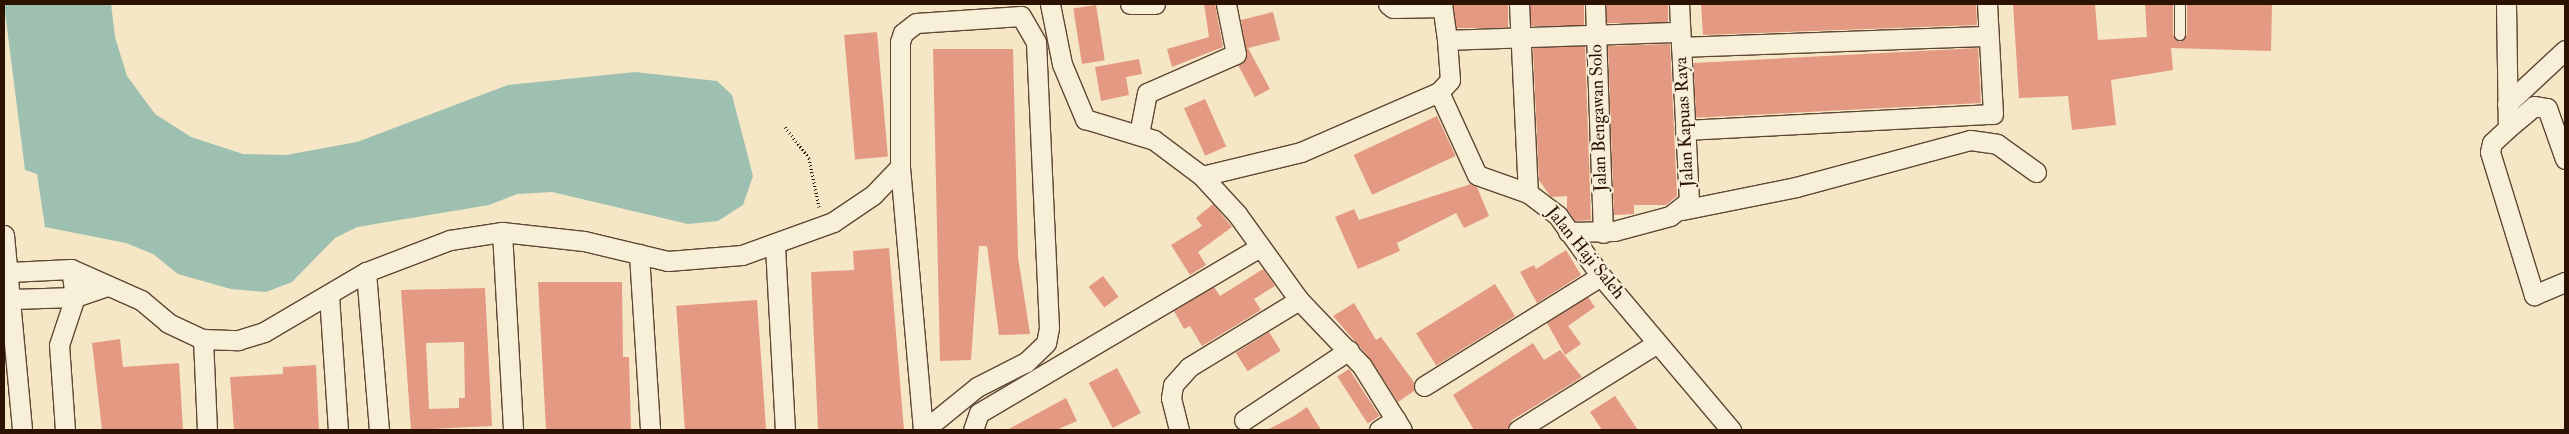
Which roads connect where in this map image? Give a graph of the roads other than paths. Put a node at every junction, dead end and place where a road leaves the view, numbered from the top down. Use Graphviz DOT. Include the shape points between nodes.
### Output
graph roads {
  1 [pos="1050,4"];
  2 [pos="1130,4"];
  3 [pos="1155,4"];
  4 [pos="1226,4"];
  5 [pos="1388,4"];
  6 [pos="1518,4"];
  7 [pos="1595,4"];
  8 [pos="1679,4"];
  9 [pos="1988,4"];
  10 [pos="2180,4"];
  11 [pos="2506,4"];
  12 [pos="1442,5"];
  13 [pos="2180,35"];
  14 [pos="1988,36"];
  15 [pos="1596,37"];
  16 [pos="1680,39"];
  17 [pos="1447,40"];
  18 [pos="1520,40"];
  19 [pos="2565,50"];
  20 [pos="1439,92"];
  21 [pos="2507,104"];
  22 [pos="2508,128"];
  23 [pos="1685,130"];
  24 [pos="1139,134"];
  25 [pos="2565,159"];
  26 [pos="900,168"];
  27 [pos="2036,172"];
  28 [pos="1202,176"];
  29 [pos="1528,193"];
  30 [pos="1682,210"];
  31 [pos="502,232"];
  32 [pos="1568,232"];
  33 [pos="1603,232"];
  34 [pos="4,235"];
  35 [pos="775,246"];
  36 [pos="1260,247"];
  37 [pos="639,254"];
  38 [pos="71,270"];
  39 [pos="9,272"];
  40 [pos="366,272"];
  41 [pos="1601,276"];
  42 [pos="2564,285"];
  43 [pos="107,286"];
  44 [pos="329,295"];
  45 [pos="75,297"];
  46 [pos="12,299"];
  47 [pos="1298,300"];
  48 [pos="203,339"];
  49 [pos="1657,343"];
  50 [pos="1349,350"];
  51 [pos="1424,386"];
  52 [pos="12,408"];
  53 [pos="1244,420"];
  54 [pos="1545,423"];
  55 [pos="1399,424"];
  56 [pos="22,430"];
  57 [pos="65,430"];
  58 [pos="207,430"];
  59 [pos="338,430"];
  60 [pos="379,430"];
  61 [pos="513,430"];
  62 [pos="650,430"];
  63 [pos="785,430"];
  64 [pos="923,430"];
  65 [pos="973,430"];
  66 [pos="1178,430"];
  67 [pos="1379,430"];
  68 [pos="1518,430"];
  69 [pos="1731,430"];
  1 -- 24 [label="street" via="1062,64 1079,112 1085,119"];
  2 -- 3 [label="street"];
  4 -- 24 [label="street" via="1236,54 1147,93"];
  5 -- 12 [label="street" via="1392,8"];
  6 -- 18 [label="street"];
  7 -- 15 [label="street, Jalan Bengawan Solo"];
  8 -- 16 [label="street, Jalan Kapuas Raya"];
  9 -- 14 [label="street"];
  10 -- 13 [label="lane"];
  11 -- 21 [label="street"];
  12 -- 17 [label="street"];
  14 -- 16 [label="street"];
  14 -- 23 [label="street" via="1994,110 1988,115"];
  15 -- 16 [label="street"];
  15 -- 18 [label="street"];
  15 -- 33 [label="street, Jalan Bengawan Solo"];
  16 -- 23 [label="street, Jalan Kapuas Raya"];
  17 -- 18 [label="street"];
  17 -- 20 [label="street" via="1450,80"];
  18 -- 29 [label="street"];
  19 -- 21 [label="street"];
  20 -- 28 [label="street" via="1301,152"];
  20 -- 29 [label="street, Jalan Haji Saleh" via="1477,175"];
  21 -- 22 [label="street"];
  22 -- 25 [label="street" via="2534,106 2547,108"];
  22 -- 42 [label="street" via="2492,143 2490,152 2534,295"];
  23 -- 30 [label="street, Jalan Kapuas Raya" via="1689,200"];
  24 -- 28 [label="street"];
  26 -- 35 [label="street" via="867,200 823,226"];
  26 -- 64 [label="street"];
  26 -- 64 [label="street" via="903,33 916,23 1021,16 1036,42 1049,328 1046,343 1026,362 977,387"];
  27 -- 30 [label="street" via="1997,144 1970,140 1796,187"];
  28 -- 36 [label="street"];
  29 -- 32 [label="street, Jalan Haji Saleh" via="1558,216"];
  30 -- 33 [label="street, Jalan Kapuas Raya"];
  31 -- 37 [label="street" via="584,241"];
  31 -- 40 [label="street" via="450,240"];
  31 -- 61 [label="street"];
  32 -- 33 [label="street, Jalan Kapuas Raya"];
  32 -- 41 [label="street, Jalan Haji Saleh"];
  34 -- 39 [label="street"];
  35 -- 37 [label="street" via="691,262"];
  35 -- 63 [label="street"];
  36 -- 47 [label="street"];
  36 -- 65 [label="street" via="979,413"];
  37 -- 62 [label="street"];
  38 -- 39 [label="street"];
  38 -- 43 [label="street"];
  38 -- 45 [label="street"];
  39 -- 46 [label="street"];
  40 -- 44 [label="street"];
  40 -- 60 [label="street"];
  41 -- 49 [label="street, Jalan Haji Saleh"];
  41 -- 51 [label="street"];
  43 -- 45 [label="street"];
  43 -- 48 [label="street" via="141,300 168,323"];
  44 -- 48 [label="street" via="252,338"];
  44 -- 59 [label="street"];
  45 -- 46 [label="street"];
  45 -- 57 [label="street" via="59,345"];
  46 -- 52 [label="street"];
  47 -- 50 [label="street"];
  47 -- 66 [label="street" via="1189,367 1174,385 1171,398"];
  48 -- 58 [label="street"];
  49 -- 54 [label="street"];
  49 -- 69 [label="street, Jalan Haji Saleh"];
  50 -- 53 [label="street"];
  50 -- 55 [label="street"];
  52 -- 56 [label="street"];
  54 -- 68 [label="street"];
  55 -- 67 [label="street"];
}
